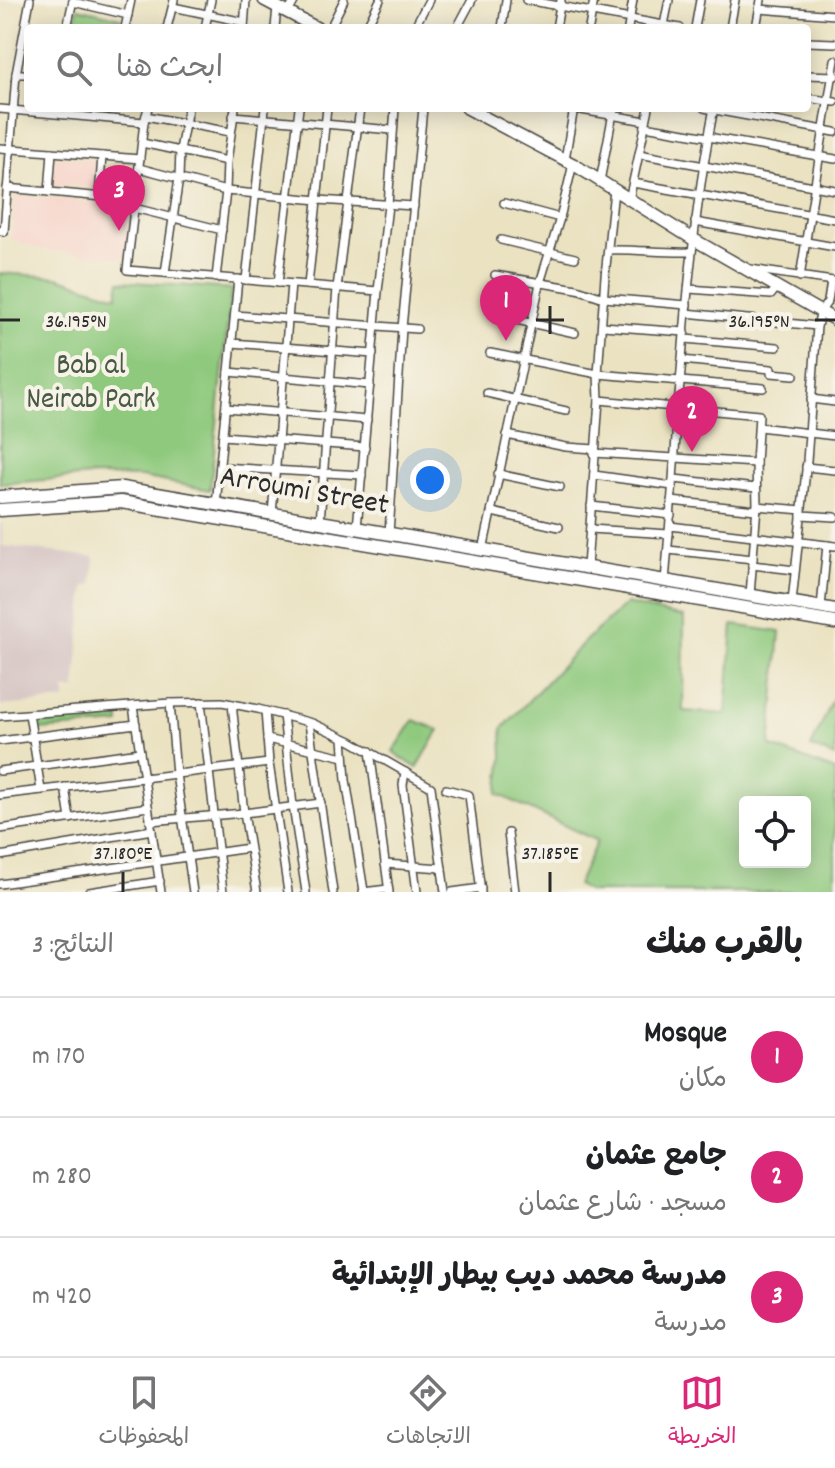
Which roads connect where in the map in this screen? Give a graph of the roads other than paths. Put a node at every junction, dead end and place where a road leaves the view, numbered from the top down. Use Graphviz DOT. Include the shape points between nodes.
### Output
graph roads {
  1 [pos="30,0"];
  2 [pos="131,0"];
  3 [pos="211,0"];
  4 [pos="246,0"];
  5 [pos="264,0"];
  6 [pos="295,0"];
  7 [pos="344,0"];
  8 [pos="380,0"];
  9 [pos="429,0"];
  10 [pos="472,0"];
  11 [pos="506,0"];
  12 [pos="526,0"];
  13 [pos="594,0"];
  14 [pos="633,0"];
  15 [pos="669,0"];
  16 [pos="700,0"];
  17 [pos="735,0"];
  18 [pos="73,1"];
  19 [pos="173,3"];
  20 [pos="561,3"];
  21 [pos="760,4"];
  22 [pos="283,10"];
  23 [pos="591,12"];
  24 [pos="128,15"];
  25 [pos="835,15"];
  26 [pos="208,16"];
  27 [pos="25,24"];
  28 [pos="68,24"];
  29 [pos="126,24"];
  30 [pos="168,24"];
  31 [pos="206,24"];
  32 [pos="240,24"];
  33 [pos="244,24"];
  34 [pos="277,24"];
  35 [pos="307,24"];
  36 [pos="332,24"];
  37 [pos="368,24"];
  38 [pos="416,24"];
  39 [pos="459,24"];
  40 [pos="503,24"];
  41 [pos="557,24"];
  42 [pos="590,24"];
  43 [pos="629,24"];
  44 [pos="664,24"];
  45 [pos="696,24"];
  46 [pos="731,24"];
  47 [pos="757,24"];
  48 [pos="24,32"];
  49 [pos="811,42"];
  50 [pos="835,43"];
  51 [pos="835,60"];
  52 [pos="16,74"];
  53 [pos="24,74"];
  54 [pos="811,75"];
  55 [pos="834,76"];
  56 [pos="811,99"];
  57 [pos="832,102"];
  58 [pos="0,109"];
  59 [pos="13,110"];
  60 [pos="24,110"];
  61 [pos="66,112"];
  62 [pos="187,112"];
  63 [pos="234,112"];
  64 [pos="265,112"];
  65 [pos="298,112"];
  66 [pos="327,112"];
  67 [pos="360,112"];
  68 [pos="394,112"];
  69 [pos="423,112"];
  70 [pos="573,112"];
  71 [pos="613,112"];
  72 [pos="648,112"];
  73 [pos="713,112"];
  74 [pos="730,112"];
  75 [pos="487,113"];
  76 [pos="146,115"];
  77 [pos="264,119"];
  78 [pos="184,122"];
  79 [pos="297,123"];
  80 [pos="646,123"];
  81 [pos="325,125"];
  82 [pos="358,127"];
  83 [pos="392,130"];
  84 [pos="824,130"];
  85 [pos="230,132"];
  86 [pos="835,132"];
  87 [pos="709,137"];
  88 [pos="142,143"];
  89 [pos="0,148"];
  90 [pos="10,148"];
  91 [pos="180,150"];
  92 [pos="52,152"];
  93 [pos="639,154"];
  94 [pos="102,156"];
  95 [pos="820,156"];
  96 [pos="835,159"];
  97 [pos="227,161"];
  98 [pos="569,162"];
  99 [pos="139,163"];
  100 [pos="703,166"];
  101 [pos="179,178"];
  102 [pos="600,181"];
  103 [pos="633,183"];
  104 [pos="815,187"];
  105 [pos="7,188"];
  106 [pos="614,190"];
  107 [pos="835,190"];
  108 [pos="226,191"];
  109 [pos="49,192"];
  110 [pos="256,194"];
  111 [pos="699,194"];
  112 [pos="99,196"];
  113 [pos="288,197"];
  114 [pos="318,200"];
  115 [pos="629,200"];
  116 [pos="348,201"];
  117 [pos="504,203"];
  118 [pos="134,204"];
  119 [pos="388,205"];
  120 [pos="414,206"];
  121 [pos="810,214"];
  122 [pos="173,218"];
  123 [pos="560,218"];
  124 [pos="835,219"];
  125 [pos="695,222"];
  126 [pos="0,230"];
  127 [pos="222,230"];
  128 [pos="693,239"];
  129 [pos="501,240"];
  130 [pos="806,243"];
  131 [pos="835,247"];
  132 [pos="608,250"];
  133 [pos="550,251"];
  134 [pos="691,252"];
  135 [pos="575,258"];
  136 [pos="744,267"];
  137 [pos="165,273"];
  138 [pos="495,275"];
  139 [pos="800,277"];
  140 [pos="216,278"];
  141 [pos="242,280"];
  142 [pos="833,281"];
  143 [pos="278,283"];
  144 [pos="540,283"];
  145 [pos="291,284"];
  146 [pos="308,285"];
  147 [pos="778,286"];
  148 [pos="337,288"];
  149 [pos="689,289"];
  150 [pos="378,291"];
  151 [pos="604,298"];
  152 [pos="686,309"];
  153 [pos="821,311"];
  154 [pos="235,315"];
  155 [pos="494,315"];
  156 [pos="288,319"];
  157 [pos="835,320"];
  158 [pos="335,323"];
  159 [pos="532,323"];
  160 [pos="375,326"];
  161 [pos="603,326"];
  162 [pos="817,326"];
  163 [pos="402,328"];
  164 [pos="417,329"];
  165 [pos="575,333"];
  166 [pos="685,335"];
  167 [pos="232,343"];
  168 [pos="286,347"];
  169 [pos="777,347"];
  170 [pos="333,350"];
  171 [pos="490,353"];
  172 [pos="373,354"];
  173 [pos="682,360"];
  174 [pos="524,361"];
  175 [pos="229,372"];
  176 [pos="598,374"];
  177 [pos="794,375"];
  178 [pos="284,377"];
  179 [pos="330,381"];
  180 [pos="681,381"];
  181 [pos="370,385"];
  182 [pos="763,388"];
  183 [pos="487,393"];
  184 [pos="811,399"];
  185 [pos="515,400"];
  186 [pos="599,400"];
  187 [pos="835,402"];
  188 [pos="226,408"];
  189 [pos="679,409"];
  190 [pos="566,411"];
  191 [pos="281,413"];
  192 [pos="328,417"];
  193 [pos="367,420"];
  194 [pos="759,427"];
  195 [pos="808,433"];
  196 [pos="507,435"];
  197 [pos="223,436"];
  198 [pos="835,436"];
  199 [pos="278,441"];
  200 [pos="325,444"];
  201 [pos="365,447"];
  202 [pos="595,451"];
  203 [pos="675,458"];
  204 [pos="756,463"];
  205 [pos="220,467"];
  206 [pos="806,467"];
  207 [pos="276,470"];
  208 [pos="835,470"];
  209 [pos="323,473"];
  210 [pos="498,474"];
  211 [pos="362,475"];
  212 [pos="594,475"];
  213 [pos="673,482"];
  214 [pos="560,487"];
  215 [pos="756,488"];
  216 [pos="0,497"];
  217 [pos="671,501"];
  218 [pos="216,505"];
  219 [pos="591,506"];
  220 [pos="756,508"];
  221 [pos="0,510"];
  222 [pos="492,512"];
  223 [pos="801,512"];
  224 [pos="272,514"];
  225 [pos="671,515"];
  226 [pos="835,517"];
  227 [pos="320,522"];
  228 [pos="559,527"];
  229 [pos="357,528"];
  230 [pos="590,529"];
  231 [pos="669,530"];
  232 [pos="389,534"];
  233 [pos="754,535"];
  234 [pos="799,541"];
  235 [pos="831,546"];
  236 [pos="483,550"];
  237 [pos="668,550"];
  238 [pos="752,562"];
  239 [pos="587,567"];
  240 [pos="795,570"];
  241 [pos="665,581"];
  242 [pos="750,595"];
  243 [pos="792,602"];
  244 [pos="821,607"];
  245 [pos="835,610"];
  246 [pos="835,623"];
  247 [pos="201,702"];
  248 [pos="170,703"];
  249 [pos="232,704"];
  250 [pos="133,706"];
  251 [pos="265,711"];
  252 [pos="29,714"];
  253 [pos="283,715"];
  254 [pos="0,716"];
  255 [pos="309,723"];
  256 [pos="136,724"];
  257 [pos="33,737"];
  258 [pos="343,738"];
  259 [pos="267,739"];
  260 [pos="0,741"];
  261 [pos="286,744"];
  262 [pos="313,750"];
  263 [pos="370,751"];
  264 [pos="140,752"];
  265 [pos="344,757"];
  266 [pos="269,763"];
  267 [pos="37,766"];
  268 [pos="238,767"];
  269 [pos="0,771"];
  270 [pos="208,771"];
  271 [pos="405,772"];
  272 [pos="176,774"];
  273 [pos="144,778"];
  274 [pos="65,787"];
  275 [pos="446,789"];
  276 [pos="41,790"];
  277 [pos="0,795"];
  278 [pos="321,803"];
  279 [pos="293,806"];
  280 [pos="148,807"];
  281 [pos="275,808"];
  282 [pos="244,813"];
  283 [pos="213,816"];
  284 [pos="183,818"];
  285 [pos="70,819"];
  286 [pos="151,826"];
  287 [pos="0,829"];
  288 [pos="508,833"];
  289 [pos="249,848"];
  290 [pos="218,852"];
  291 [pos="189,855"];
  292 [pos="0,856"];
  293 [pos="156,860"];
  294 [pos="385,864"];
  295 [pos="414,866"];
  296 [pos="442,868"];
  297 [pos="160,881"];
  298 [pos="0,884"];
  299 [pos="389,890"];
  300 [pos="481,890"];
  301 [pos="89,892"];
  302 [pos="161,892"];
  303 [pos="193,892"];
  304 [pos="223,892"];
  305 [pos="257,892"];
  306 [pos="288,892"];
  307 [pos="306,892"];
  308 [pos="333,892"];
  309 [pos="362,892"];
  310 [pos="417,892"];
  311 [pos="445,892"];
  312 [pos="452,892"];
  313 [pos="515,892"];
  1 -- 27 [label="street"];
  2 -- 24 [label="street"];
  3 -- 26 [label="street"];
  4 -- 33 [label="street"];
  5 -- 22 [label="main road"];
  6 -- 22 [label="street"];
  7 -- 36 [label="street"];
  8 -- 37 [label="street"];
  9 -- 38 [label="street"];
  10 -- 39 [label="street"];
  11 -- 40 [label="street"];
  12 -- 20 [label="street"];
  13 -- 23 [label="street"];
  14 -- 43 [label="street"];
  15 -- 44 [label="street"];
  16 -- 45 [label="street"];
  17 -- 46 [label="street"];
  18 -- 24 [label="street"];
  18 -- 28 [label="street"];
  19 -- 26 [label="street"];
  19 -- 30 [label="street"];
  20 -- 23 [label="street"];
  20 -- 41 [label="street"];
  21 -- 25 [label="street"];
  21 -- 47 [label="street"];
  22 -- 34 [label="street"];
  22 -- 35 [label="main road"];
  23 -- 42 [label="street"];
  23 -- 43 [label="street"];
  24 -- 29 [label="street"];
  26 -- 31 [label="street"];
  26 -- 32 [label="street"];
  48 -- 52 [label="street"];
  49 -- 50 [label="street"];
  51 -- 55 [label="street"];
  52 -- 53 [label="street"];
  52 -- 59 [label="street"];
  54 -- 55 [label="street"];
  55 -- 57 [label="street"];
  56 -- 57 [label="street"];
  57 -- 84 [label="street"];
  58 -- 59 [label="street"];
  59 -- 60 [label="street"];
  59 -- 90 [label="street"];
  61 -- 76 [label="street"];
  62 -- 78 [label="street"];
  63 -- 77 [label="street"];
  63 -- 85 [label="street"];
  64 -- 77 [label="street"];
  65 -- 79 [label="street"];
  66 -- 81 [label="street"];
  67 -- 82 [label="street"];
  68 -- 83 [label="street"];
  69 -- 120 [label="street"];
  70 -- 98 [label="street"];
  71 -- 80 [label="street"];
  71 -- 102 [label="street"];
  72 -- 80 [label="street"];
  73 -- 87 [label="street"];
  74 -- 84 [label="street"];
  75 -- 98 [label="main road"];
  76 -- 78 [label="street"];
  76 -- 88 [label="street"];
  77 -- 79 [label="street"];
  77 -- 110 [label="street"];
  78 -- 85 [label="street"];
  78 -- 91 [label="street"];
  79 -- 81 [label="street"];
  79 -- 113 [label="street"];
  80 -- 87 [label="street"];
  80 -- 93 [label="street"];
  81 -- 82 [label="street"];
  81 -- 114 [label="street"];
  82 -- 83 [label="street"];
  82 -- 116 [label="street"];
  83 -- 119 [label="street"];
  84 -- 86 [label="street"];
  84 -- 95 [label="street"];
  85 -- 97 [label="street"];
  87 -- 95 [label="street"];
  87 -- 100 [label="street"];
  88 -- 91 [label="street"];
  88 -- 99 [label="street"];
  89 -- 90 [label="street"];
  90 -- 92 [label="street"];
  90 -- 105 [label="street"];
  91 -- 97 [label="street"];
  91 -- 101 [label="street"];
  92 -- 94 [label="street"];
  92 -- 109 [label="street"];
  93 -- 100 [label="street"];
  93 -- 103 [label="street"];
  94 -- 99 [label="street"];
  94 -- 112 [label="street"];
  95 -- 96 [label="street"];
  95 -- 104 [label="street"];
  97 -- 108 [label="street"];
  98 -- 102 [label="main road"];
  98 -- 123 [label="street"];
  99 -- 101 [label="street"];
  99 -- 118 [label="street"];
  100 -- 104 [label="street"];
  100 -- 111 [label="street"];
  101 -- 108 [label="street"];
  101 -- 122 [label="street"];
  102 -- 106 [label="main road"];
  103 -- 111 [label="street"];
  103 -- 115 [label="street"];
  104 -- 107 [label="street"];
  104 -- 121 [label="street"];
  105 -- 109 [label="street"];
  105 -- 126 [label="street" via="4,232"];
  106 -- 115 [label="main road"];
  106 -- 132 [label="street"];
  108 -- 110 [label="street"];
  108 -- 127 [label="street"];
  109 -- 112 [label="street"];
  110 -- 113 [label="street"];
  110 -- 141 [label="street"];
  111 -- 121 [label="street"];
  111 -- 125 [label="street"];
  112 -- 118 [label="street"];
  113 -- 114 [label="street"];
  113 -- 143 [label="street"];
  114 -- 116 [label="street"];
  114 -- 146 [label="street"];
  115 -- 128 [label="main road"];
  116 -- 119 [label="street"];
  116 -- 148 [label="street"];
  117 -- 123 [label="street"];
  118 -- 122 [label="street"];
  118 -- 137 [label="street" via="127,270"];
  119 -- 120 [label="street"];
  119 -- 150 [label="street"];
  120 -- 163 [label="street"];
  121 -- 124 [label="street"];
  121 -- 130 [label="street"];
  122 -- 127 [label="street"];
  122 -- 137 [label="street"];
  123 -- 133 [label="street"];
  125 -- 128 [label="street"];
  125 -- 130 [label="street"];
  127 -- 140 [label="street"];
  128 -- 134 [label="street"];
  128 -- 136 [label="main road"];
  129 -- 133 [label="street"];
  130 -- 131 [label="street"];
  130 -- 139 [label="street"];
  132 -- 134 [label="street"];
  132 -- 151 [label="street"];
  133 -- 135 [label="street"];
  133 -- 144 [label="street"];
  134 -- 149 [label="street"];
  136 -- 139 [label="street"];
  136 -- 147 [label="main road"];
  137 -- 140 [label="street"];
  138 -- 144 [label="street"];
  139 -- 142 [label="street"];
  140 -- 141 [label="street"];
  141 -- 143 [label="street"];
  141 -- 154 [label="street"];
  142 -- 153 [label="street"];
  143 -- 145 [label="street"];
  144 -- 151 [label="street"];
  144 -- 159 [label="street"];
  145 -- 146 [label="street"];
  145 -- 156 [label="street"];
  146 -- 148 [label="street"];
  147 -- 149 [label="street" via="771,295"];
  147 -- 153 [label="main road"];
  148 -- 150 [label="street"];
  148 -- 158 [label="street"];
  149 -- 152 [label="street"];
  150 -- 160 [label="street"];
  151 -- 152 [label="street"];
  151 -- 161 [label="street"];
  152 -- 162 [label="street"];
  152 -- 166 [label="street"];
  153 -- 157 [label="main road"];
  153 -- 162 [label="street"];
  154 -- 156 [label="street"];
  154 -- 167 [label="street"];
  155 -- 159 [label="street"];
  156 -- 158 [label="street"];
  156 -- 168 [label="street"];
  158 -- 160 [label="street"];
  158 -- 170 [label="street"];
  159 -- 165 [label="street"];
  159 -- 174 [label="street"];
  160 -- 163 [label="street"];
  160 -- 172 [label="street"];
  161 -- 166 [label="street"];
  161 -- 176 [label="street"];
  162 -- 184 [label="street"];
  163 -- 164 [label="street"];
  163 -- 232 [label="street"];
  166 -- 169 [label="street"];
  166 -- 173 [label="street"];
  167 -- 168 [label="street"];
  167 -- 175 [label="street"];
  168 -- 170 [label="street"];
  168 -- 178 [label="street"];
  170 -- 172 [label="street"];
  170 -- 179 [label="street"];
  171 -- 174 [label="street"];
  172 -- 181 [label="street"];
  173 -- 177 [label="street"];
  173 -- 180 [label="street"];
  174 -- 176 [label="street"];
  174 -- 185 [label="street"];
  175 -- 178 [label="street"];
  175 -- 188 [label="street"];
  176 -- 180 [label="street"];
  176 -- 186 [label="street"];
  178 -- 179 [label="street"];
  178 -- 191 [label="street"];
  179 -- 181 [label="street"];
  179 -- 192 [label="street"];
  180 -- 182 [label="street"];
  180 -- 189 [label="street"];
  181 -- 193 [label="street"];
  183 -- 185 [label="street"];
  184 -- 187 [label="street"];
  184 -- 195 [label="street"];
  185 -- 190 [label="street"];
  185 -- 196 [label="street"];
  186 -- 189 [label="street"];
  186 -- 202 [label="street"];
  188 -- 191 [label="street"];
  188 -- 197 [label="street"];
  189 -- 194 [label="street" via="759,415"];
  189 -- 203 [label="street"];
  191 -- 192 [label="street"];
  191 -- 199 [label="street"];
  192 -- 193 [label="street"];
  192 -- 200 [label="street"];
  193 -- 201 [label="street"];
  194 -- 195 [label="street"];
  194 -- 204 [label="street"];
  195 -- 198 [label="street"];
  195 -- 206 [label="street"];
  196 -- 202 [label="street"];
  196 -- 210 [label="street"];
  197 -- 199 [label="street"];
  197 -- 205 [label="street"];
  199 -- 200 [label="street"];
  199 -- 207 [label="street"];
  200 -- 201 [label="street"];
  200 -- 209 [label="street"];
  201 -- 211 [label="street"];
  202 -- 203 [label="street"];
  202 -- 212 [label="street"];
  203 -- 204 [label="street"];
  203 -- 213 [label="street"];
  204 -- 215 [label="street"];
  205 -- 207 [label="street"];
  205 -- 218 [label="street"];
  206 -- 208 [label="street"];
  206 -- 223 [label="street"];
  207 -- 209 [label="street"];
  207 -- 224 [label="street"];
  209 -- 211 [label="street"];
  209 -- 227 [label="street"];
  210 -- 214 [label="street"];
  210 -- 222 [label="street"];
  211 -- 229 [label="street"];
  212 -- 213 [label="street"];
  212 -- 219 [label="street"];
  213 -- 215 [label="street"];
  213 -- 217 [label="street"];
  215 -- 220 [label="street"];
  216 -- 218 [label="main road, Arroumi Street" via="122,488"];
  217 -- 220 [label="street"];
  217 -- 225 [label="street"];
  218 -- 224 [label="main road, Arroumi Street"];
  219 -- 225 [label="street"];
  219 -- 230 [label="street"];
  220 -- 223 [label="street"];
  220 -- 233 [label="street"];
  221 -- 246 [label="main road, Arroumi Street" via="121,502"];
  222 -- 228 [label="street"];
  222 -- 236 [label="street"];
  223 -- 226 [label="street"];
  223 -- 234 [label="street"];
  224 -- 227 [label="main road, Arroumi Street"];
  225 -- 231 [label="street"];
  227 -- 229 [label="main road, Arroumi Street"];
  229 -- 232 [label="main road, Arroumi Street"];
  230 -- 231 [label="street"];
  230 -- 239 [label="street"];
  231 -- 233 [label="street"];
  231 -- 237 [label="street"];
  232 -- 236 [label="main road, Arroumi Street"];
  233 -- 234 [label="street"];
  233 -- 238 [label="street"];
  234 -- 235 [label="street"];
  234 -- 240 [label="street"];
  235 -- 244 [label="street"];
  236 -- 239 [label="main road, Arroumi Street"];
  237 -- 238 [label="street"];
  237 -- 241 [label="street"];
  238 -- 240 [label="street"];
  238 -- 242 [label="street"];
  239 -- 241 [label="main road, Arroumi Street"];
  240 -- 243 [label="street"];
  241 -- 242 [label="main road, Arroumi Street"];
  242 -- 243 [label="main road, Arroumi Street"];
  243 -- 244 [label="main road, Arroumi Street"];
  244 -- 245 [label="main road, Arroumi Street"];
  247 -- 248 [label="street"];
  247 -- 249 [label="street"];
  247 -- 270 [label="street"];
  248 -- 250 [label="street"];
  248 -- 272 [label="street"];
  249 -- 251 [label="street"];
  249 -- 268 [label="street"];
  250 -- 252 [label="street"];
  250 -- 256 [label="street"];
  251 -- 253 [label="street"];
  251 -- 259 [label="street"];
  252 -- 254 [label="street"];
  252 -- 257 [label="street"];
  253 -- 255 [label="street"];
  253 -- 261 [label="street"];
  255 -- 258 [label="street"];
  255 -- 262 [label="street"];
  256 -- 257 [label="street"];
  256 -- 264 [label="street"];
  257 -- 260 [label="street"];
  257 -- 267 [label="street"];
  258 -- 263 [label="street"];
  258 -- 265 [label="street"];
  259 -- 261 [label="street"];
  259 -- 266 [label="street"];
  261 -- 262 [label="street"];
  261 -- 279 [label="street"];
  262 -- 265 [label="street"];
  262 -- 278 [label="street"];
  263 -- 271 [label="street"];
  263 -- 294 [label="street"];
  264 -- 267 [label="street"];
  264 -- 273 [label="street"];
  265 -- 309 [label="street"];
  266 -- 268 [label="street"];
  266 -- 281 [label="street"];
  267 -- 269 [label="street"];
  267 -- 276 [label="street"];
  268 -- 270 [label="street"];
  268 -- 282 [label="street"];
  270 -- 272 [label="street"];
  270 -- 283 [label="street"];
  271 -- 295 [label="street"];
  271 -- 296 [label="street" via="431,787"];
  272 -- 273 [label="street"];
  272 -- 284 [label="street"];
  273 -- 274 [label="street"];
  273 -- 280 [label="street"];
  274 -- 276 [label="street"];
  274 -- 285 [label="street"];
  275 -- 300 [label="street" via="469,795"];
  276 -- 277 [label="street"];
  278 -- 279 [label="street"];
  278 -- 308 [label="street"];
  279 -- 281 [label="street"];
  279 -- 307 [label="street"];
  280 -- 285 [label="street"];
  280 -- 286 [label="street"];
  281 -- 282 [label="street"];
  281 -- 306 [label="street"];
  282 -- 283 [label="street"];
  282 -- 289 [label="street"];
  283 -- 284 [label="street"];
  283 -- 290 [label="street"];
  284 -- 286 [label="street"];
  284 -- 291 [label="street"];
  285 -- 287 [label="street"];
  286 -- 292 [label="street"];
  286 -- 293 [label="street"];
  288 -- 313 [label="street"];
  289 -- 290 [label="street"];
  289 -- 305 [label="street"];
  290 -- 291 [label="street"];
  290 -- 304 [label="street"];
  291 -- 293 [label="street"];
  291 -- 303 [label="street"];
  293 -- 297 [label="street"];
  293 -- 298 [label="street"];
  294 -- 295 [label="street"];
  294 -- 299 [label="street"];
  295 -- 296 [label="street"];
  295 -- 310 [label="street"];
  296 -- 311 [label="street"];
  297 -- 301 [label="street"];
  297 -- 302 [label="street"];
  299 -- 309 [label="street"];
  300 -- 312 [label="street"];
}
